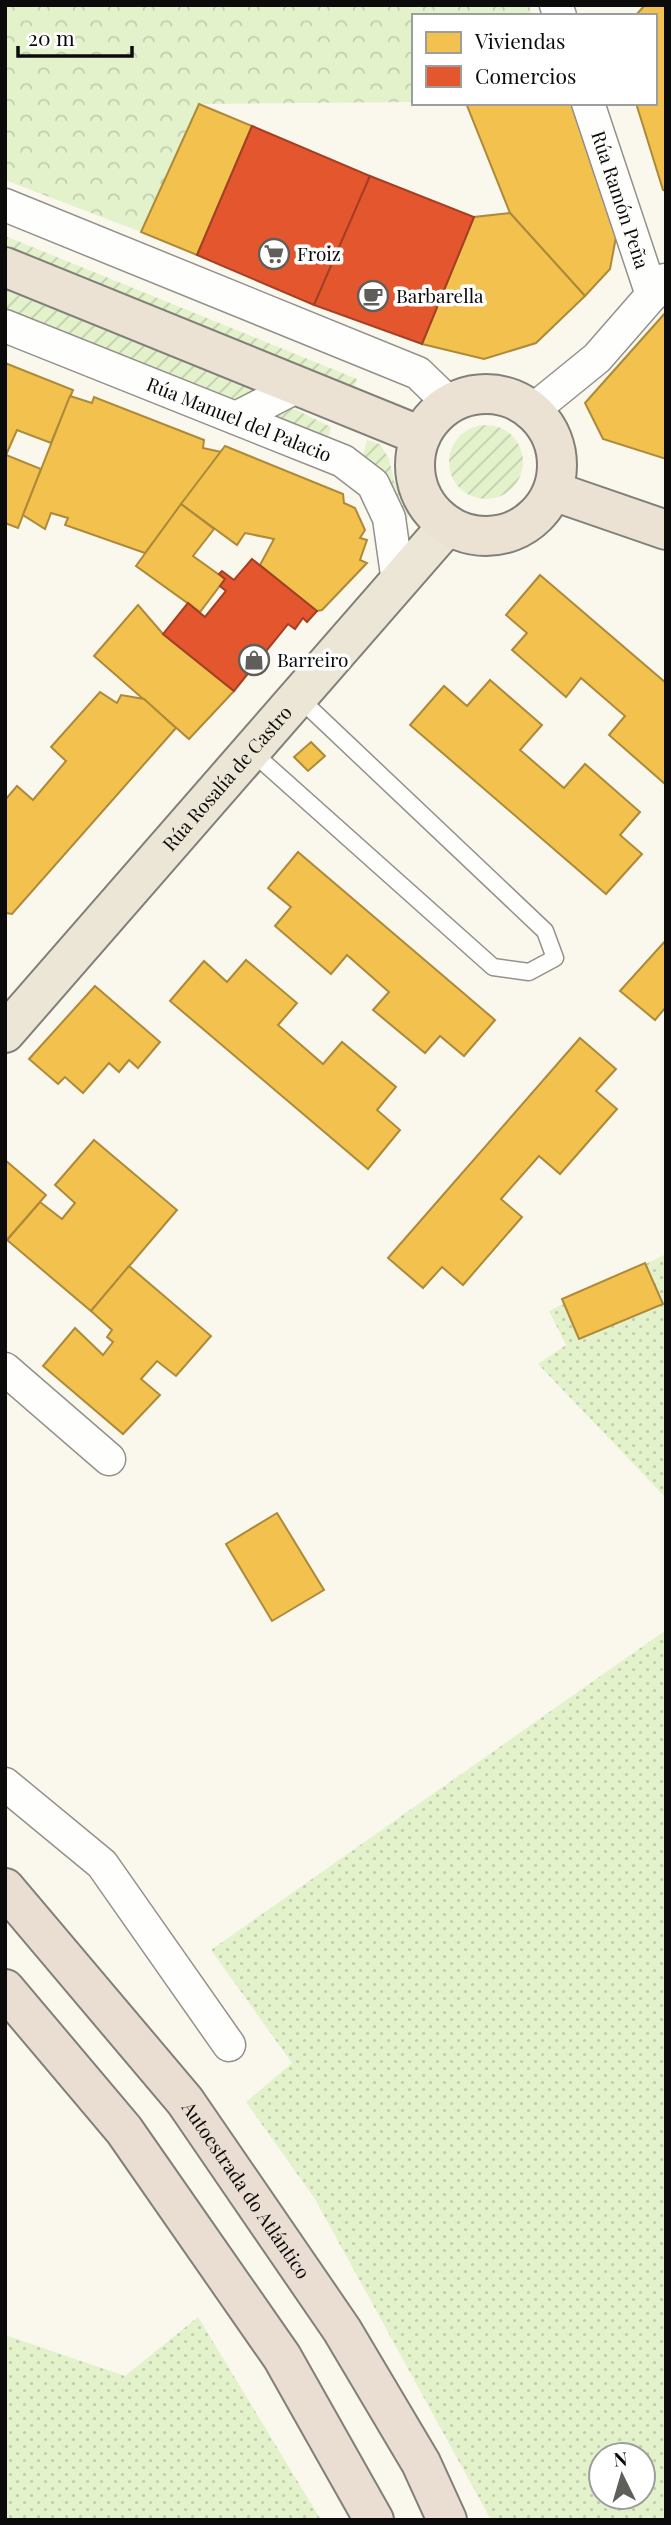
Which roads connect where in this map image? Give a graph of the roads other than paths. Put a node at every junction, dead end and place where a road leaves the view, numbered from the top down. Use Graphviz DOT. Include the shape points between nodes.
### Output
graph roads {
  1 [pos="590,105"];
  2 [pos="5,205"];
  3 [pos="5,267"];
  4 [pos="659,287"];
  5 [pos="5,326"];
  6 [pos="298,386"];
  7 [pos="449,403"];
  8 [pos="533,410"];
  9 [pos="236,418"];
  10 [pos="421,436"];
  11 [pos="553,491"];
  12 [pos="448,526"];
  13 [pos="666,530"];
  14 [pos="398,582"];
  15 [pos="298,697"];
  16 [pos="251,751"];
  17 [pos="5,1033"];
  18 [pos="5,1369"];
  19 [pos="109,1459"];
  20 [pos="5,1784"];
  21 [pos="5,1888"];
  22 [pos="5,1989"];
  23 [pos="229,2045"];
  24 [pos="374,2520"];
  25 [pos="447,2520"];
  1 -- 4 [label="street, Rúa Ramón Peña"];
  2 -- 7 [label="street" via="407,368"];
  3 -- 6 [label="highway"];
  4 -- 8 [label="street" via="597,358"];
  5 -- 9 [label="street, Rúa Manuel del Palacio"];
  6 -- 9 [label="street"];
  6 -- 10 [label="highway"];
  7 -- 8 [label="highway" via="492,393 514,398"];
  7 -- 10 [label="highway"];
  8 -- 11 [label="highway" via="548,426 556,447"];
  9 -- 14 [label="street, Rúa Manuel del Palacio" via="343,461 373,484 389,518"];
  10 -- 12 [label="highway" via="416,476 422,495"];
  11 -- 12 [label="highway" via="528,523 509,532 488,536"];
  11 -- 13 [label="highway"];
  12 -- 14 [label="main road, Rúa Rosalía de Castro"];
  14 -- 15 [label="main road, Rúa Rosalía de Castro"];
  15 -- 16 [label="main road, Rúa Rosalía de Castro"];
  15 -- 16 [label="lane" via="545,931 555,958 529,972 493,967"];
  16 -- 17 [label="main road, Rúa Rosalía de Castro"];
  18 -- 19 [label="street"];
  20 -- 23 [label="street" via="102,1864"];
  21 -- 25 [label="highway, Autoestrada do Atlántico" via="185,2101 341,2330 421,2463"];
  22 -- 24 [label="highway" via="124,2130 282,2357"];
}
